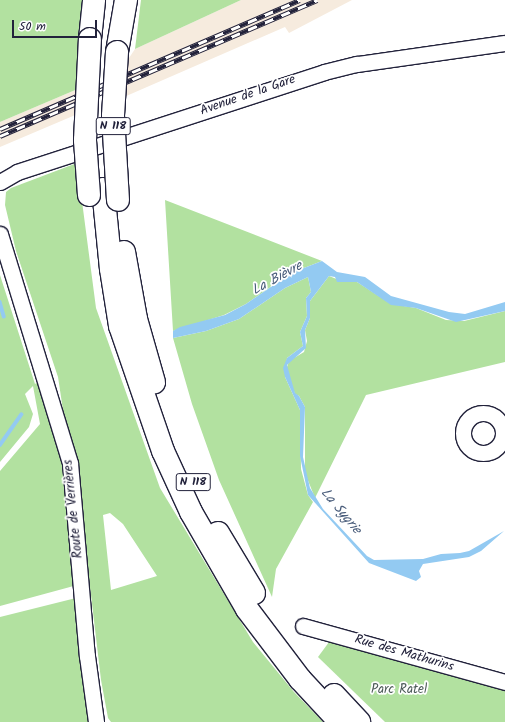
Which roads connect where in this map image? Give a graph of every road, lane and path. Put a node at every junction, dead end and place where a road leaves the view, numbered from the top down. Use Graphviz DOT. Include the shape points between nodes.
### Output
graph roads {
  1 [pos="94,0"];
  2 [pos="110,0"];
  3 [pos="126,0"];
  4 [pos="505,43"];
  5 [pos="103,47"];
  6 [pos="0,182"];
  7 [pos="103,195"];
  8 [pos="0,234"];
  9 [pos="303,626"];
  10 [pos="505,682"];
  11 [pos="96,722"];
  12 [pos="340,722"];
  13 [pos="359,722"];
  1 -- 5 [label="highway"];
  2 -- 5 [label="highway, N 118"];
  3 -- 5 [label="highway, N 118"];
  4 -- 6 [label="street, Avenue de la Gare" via="357,64 324,72 17,172"];
  5 -- 7 [label="highway, N 118, bridge" via="113,116"];
  5 -- 7 [label="highway, bridge" via="85,140"];
  7 -- 12 [label="highway, N 118" via="98,256 111,269 123,333 163,451 191,512 247,609 300,679"];
  7 -- 13 [label="highway, N 118" via="127,273 136,319 154,384 186,468 217,531 270,617 308,666"];
  8 -- 11 [label="street, Route de Verrières" via="70,463 87,656"];
  9 -- 10 [label="street, Rue des Mathurins"];
}
